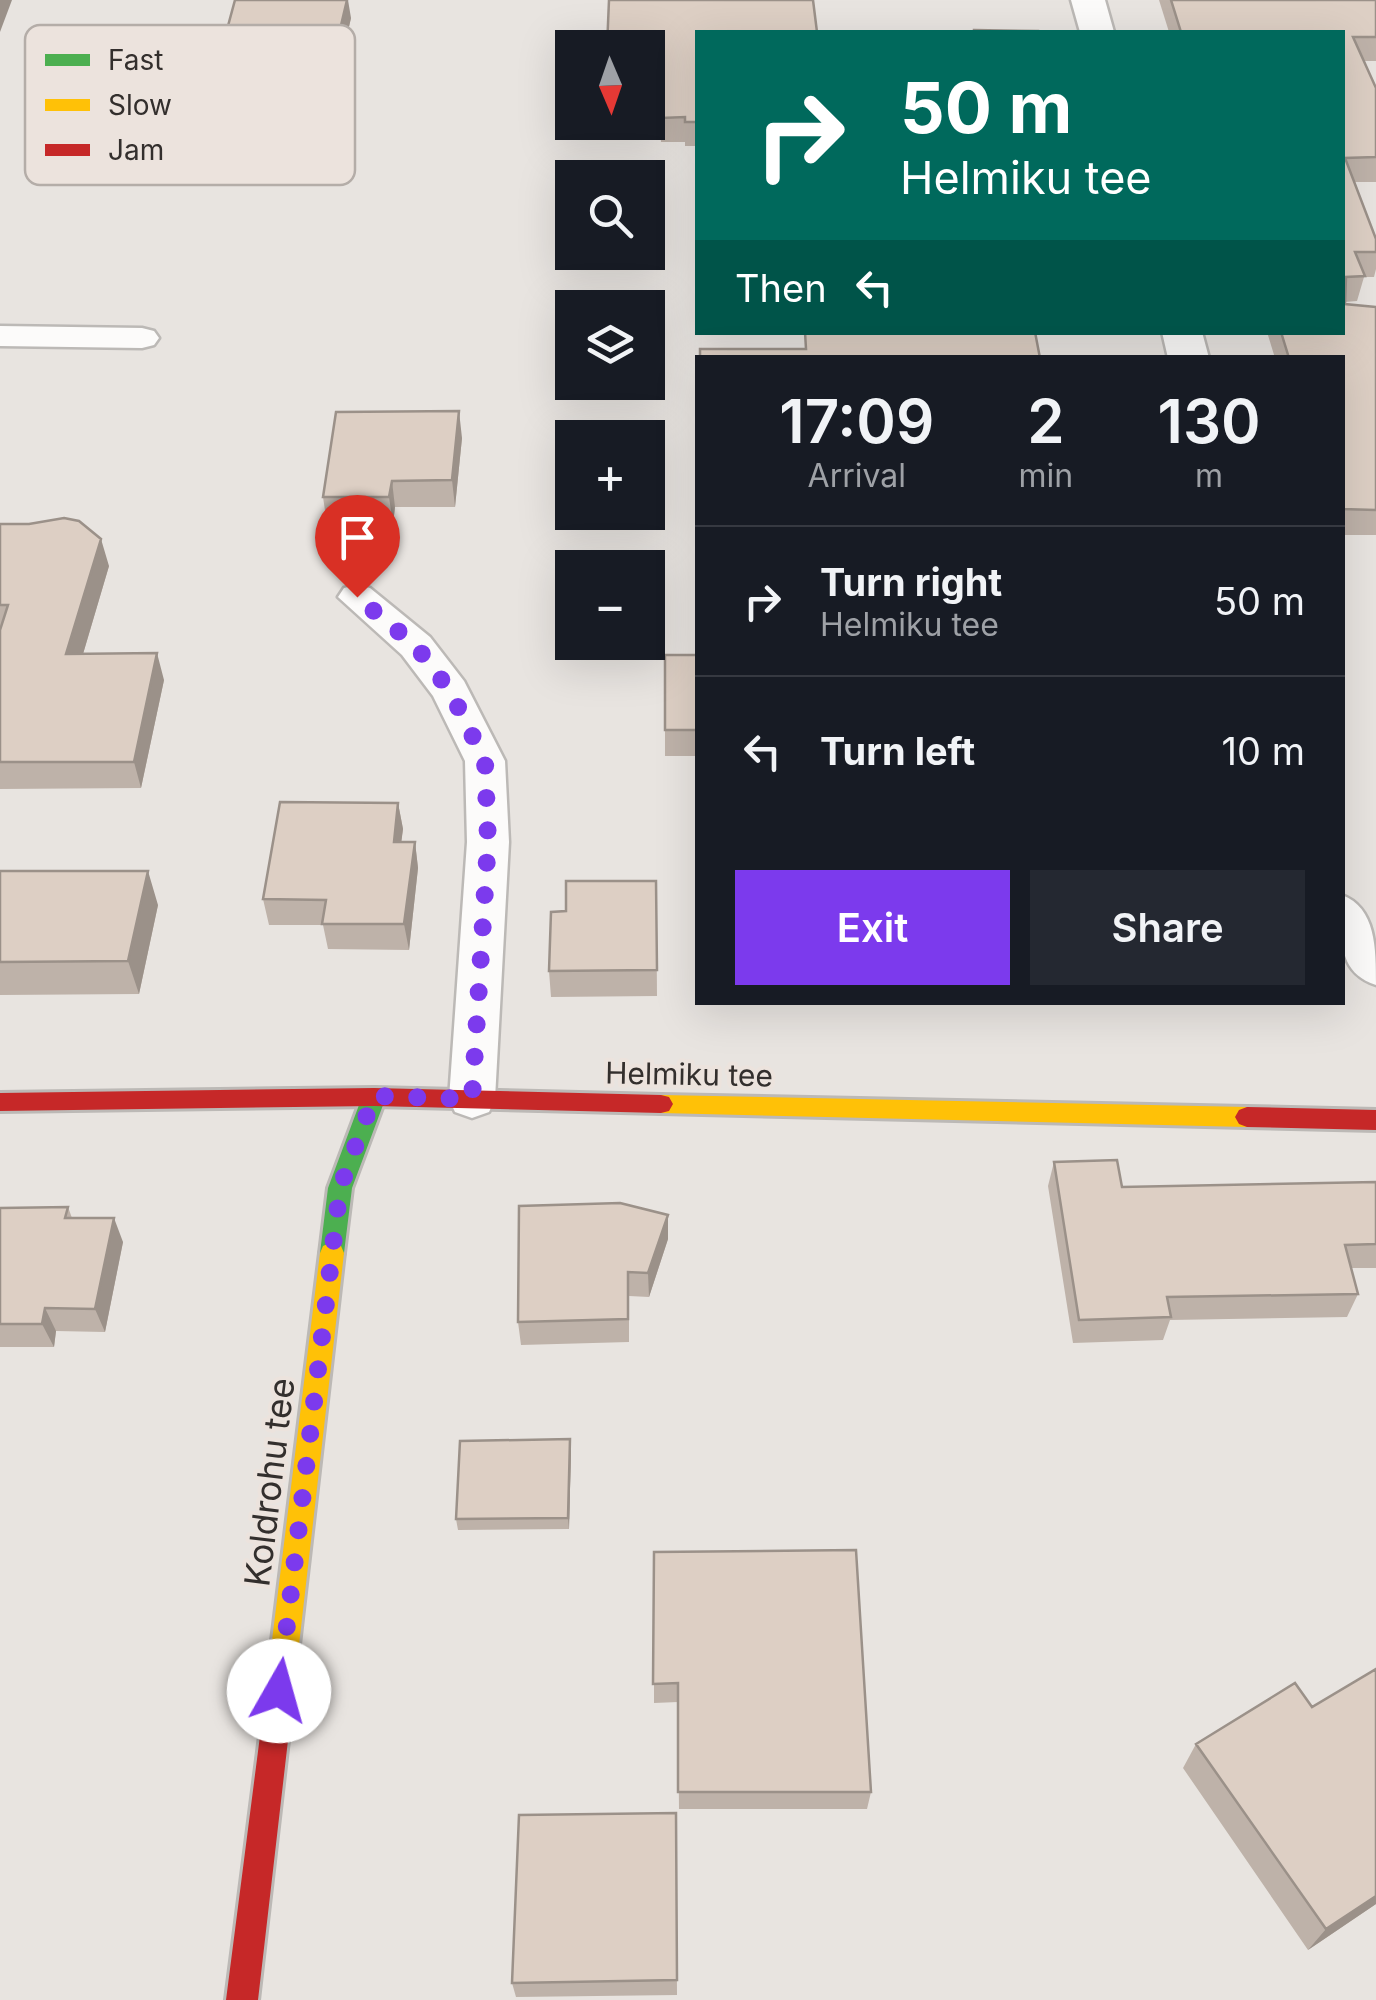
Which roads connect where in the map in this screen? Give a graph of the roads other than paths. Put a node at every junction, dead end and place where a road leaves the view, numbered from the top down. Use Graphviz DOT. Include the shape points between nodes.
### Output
graph roads {
  1 [pos="1088,0"];
  2 [pos="1096,30"];
  3 [pos="0,336"];
  4 [pos="142,338"];
  5 [pos="357,597"];
  6 [pos="1345,919"];
  7 [pos="1376,964"];
  8 [pos="374,1096"];
  9 [pos="472,1099"];
  10 [pos="0,1102"];
  11 [pos="1376,1120"];
  12 [pos="242,2000"];
  1 -- 2 [label="street"];
  3 -- 4 [label="lane"];
  5 -- 9 [label="lane" via="416,646 450,691 485,761 488,842"];
  6 -- 7 [label="street"];
  8 -- 9 [label="street, Helmiku tee"];
  8 -- 10 [label="street, Helmiku tee"];
  8 -- 12 [label="street, Koldrohu tee" via="340,1188"];
  9 -- 11 [label="street, Helmiku tee"];
}
